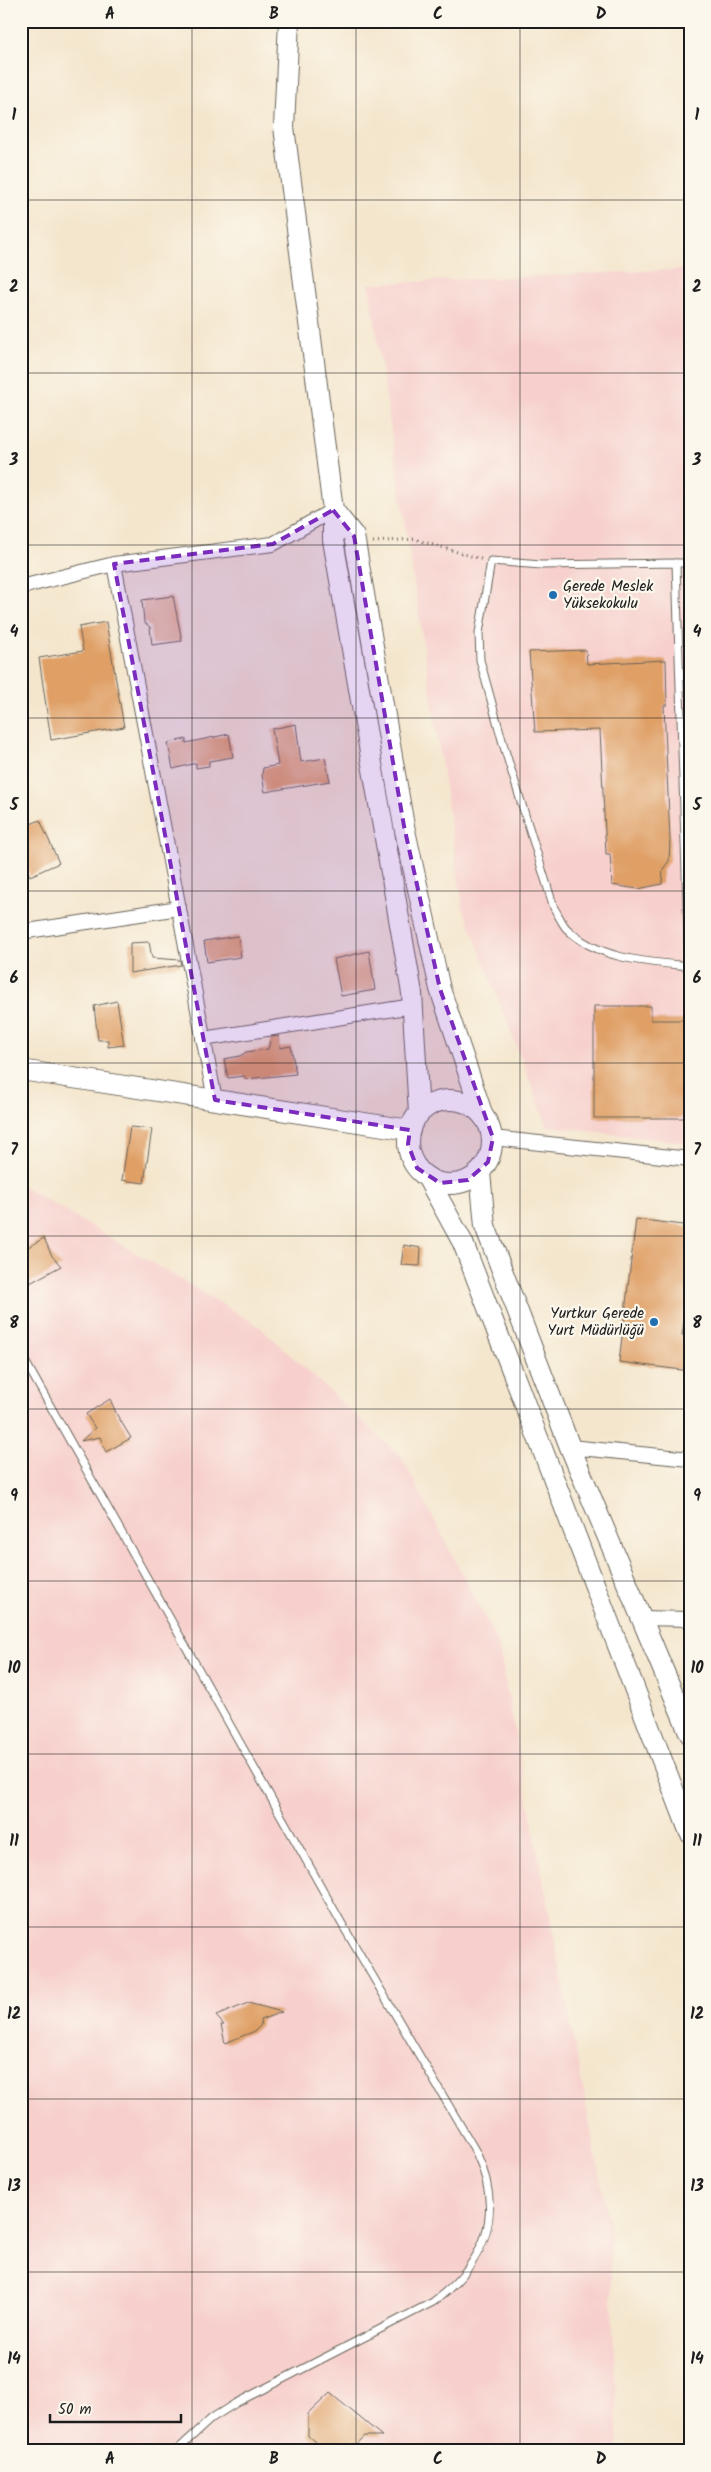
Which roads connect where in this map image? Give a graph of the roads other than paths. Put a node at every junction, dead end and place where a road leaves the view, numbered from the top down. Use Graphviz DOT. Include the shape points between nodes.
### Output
graph roads {
  1 [pos="289,21"];
  2 [pos="333,510"];
  3 [pos="676,563"];
  4 [pos="690,563"];
  5 [pos="114,564"];
  6 [pos="21,587"];
  7 [pos="179,908"];
  8 [pos="21,932"];
  9 [pos="689,966"];
  10 [pos="413,1006"];
  11 [pos="203,1039"];
  12 [pos="21,1070"];
  13 [pos="215,1100"];
  14 [pos="482,1113"];
  15 [pos="414,1122"];
  16 [pos="493,1138"];
  17 [pos="690,1158"];
  18 [pos="480,1172"];
  19 [pos="427,1177"];
  20 [pos="21,1354"];
  21 [pos="570,1447"];
  22 [pos="690,1459"];
  23 [pos="642,1618"];
  24 [pos="690,1619"];
  25 [pos="690,1734"];
  26 [pos="690,1833"];
  27 [pos="176,2451"];
  1 -- 2 [label="street" via="284,128"];
  2 -- 5 [label="street" via="272,544"];
  2 -- 10 [label="street" via="333,540"];
  2 -- 14 [label="street" via="354,536 404,826 440,989"];
  3 -- 4 [label="lane"];
  3 -- 9 [label="lane"];
  3 -- 9 [label="lane" via="541,565 491,561 480,633 480,660 554,908 565,927 582,941 609,953 646,962"];
  5 -- 6 [label="street"];
  5 -- 7 [label="street"];
  7 -- 8 [label="street"];
  7 -- 11 [label="street"];
  10 -- 11 [label="street"];
  10 -- 15 [label="street"];
  11 -- 13 [label="street"];
  12 -- 13 [label="street"];
  13 -- 15 [label="street"];
  14 -- 15 [label="street" via="464,1102 443,1100 430,1105"];
  14 -- 16 [label="street"];
  15 -- 19 [label="street" via="408,1144 411,1157"];
  16 -- 17 [label="street"];
  16 -- 18 [label="street" via="490,1156"];
  18 -- 19 [label="street" via="454,1184 440,1183"];
  18 -- 21 [label="street" via="484,1226"];
  19 -- 26 [label="street" via="463,1243"];
  20 -- 27 [label="lane" via="342,1924 476,2152 488,2182 490,2212 485,2240 466,2271 445,2293 236,2403 212,2418"];
  21 -- 22 [label="street"];
  21 -- 23 [label="street"];
  23 -- 24 [label="street"];
  23 -- 25 [label="street"];
}
